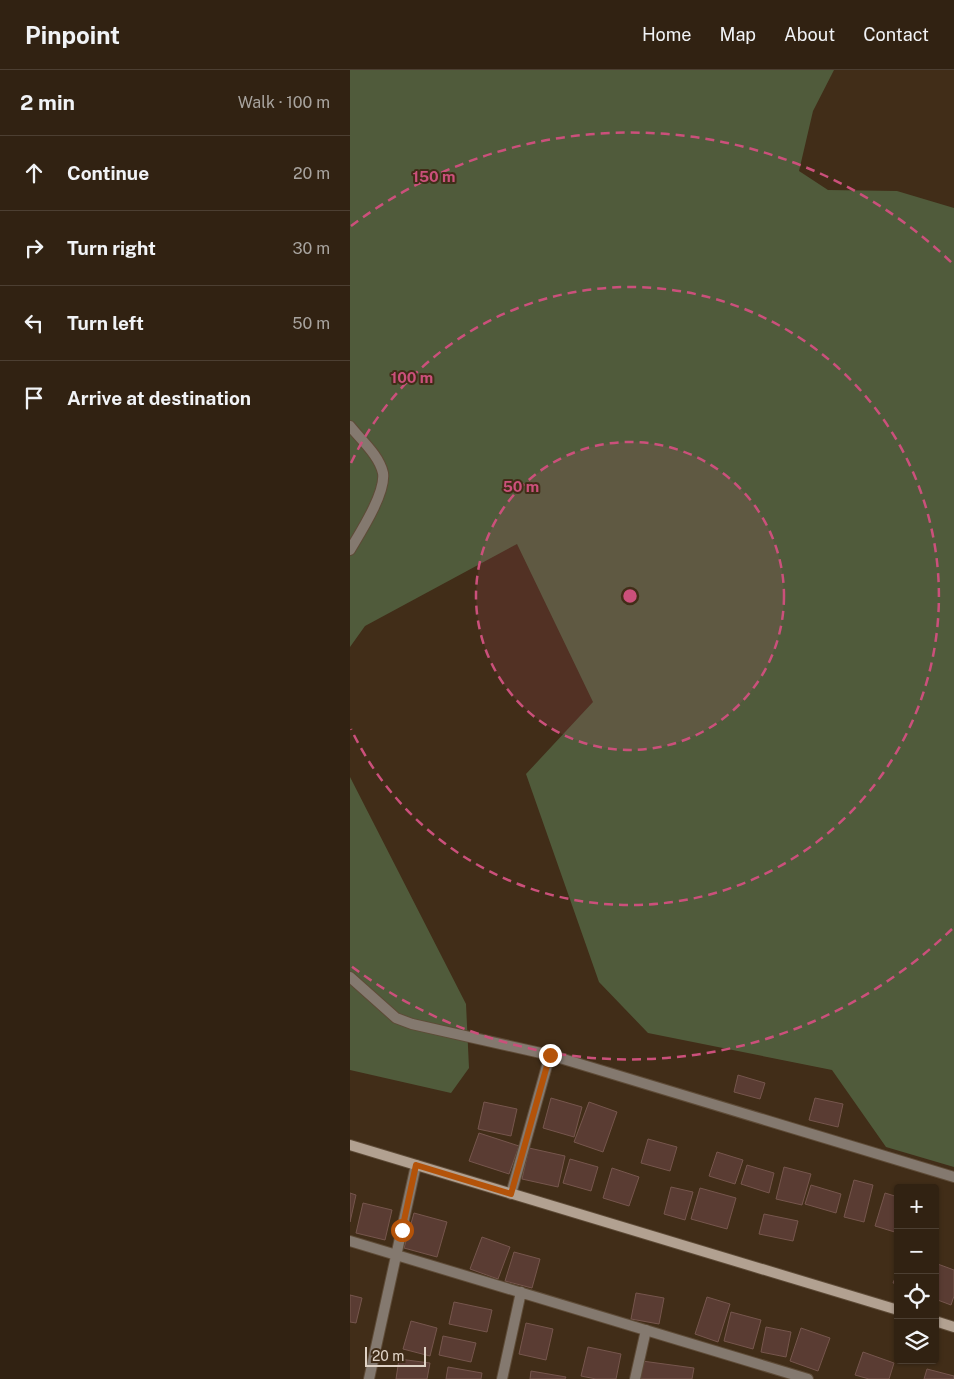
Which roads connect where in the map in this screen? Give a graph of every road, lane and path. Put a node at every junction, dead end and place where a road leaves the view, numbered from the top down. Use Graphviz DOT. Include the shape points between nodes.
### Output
graph roads {
  1 [pos="350,426"];
  2 [pos="350,550"];
  3 [pos="350,977"];
  4 [pos="550,1055"];
  5 [pos="350,1145"];
  6 [pos="416,1165"];
  7 [pos="954,1177"];
  8 [pos="511,1194"];
  9 [pos="350,1240"];
  10 [pos="396,1254"];
  11 [pos="521,1292"];
  12 [pos="894,1309"];
  13 [pos="939,1323"];
  14 [pos="954,1327"];
  15 [pos="646,1330"];
  16 [pos="369,1379"];
  17 [pos="502,1379"];
  18 [pos="635,1379"];
  19 [pos="808,1379"];
  1 -- 2 [label="street" via="375,455 383,472 383,484"];
  3 -- 4 [label="street" via="396,1018"];
  4 -- 7 [label="street"];
  4 -- 8 [label="street"];
  5 -- 6 [label="street"];
  6 -- 8 [label="street"];
  6 -- 10 [label="street"];
  8 -- 12 [label="street"];
  9 -- 10 [label="street"];
  10 -- 11 [label="street"];
  10 -- 16 [label="street"];
  11 -- 15 [label="street"];
  11 -- 17 [label="street"];
  13 -- 14 [label="street"];
  15 -- 18 [label="street"];
  15 -- 19 [label="street"];
}
